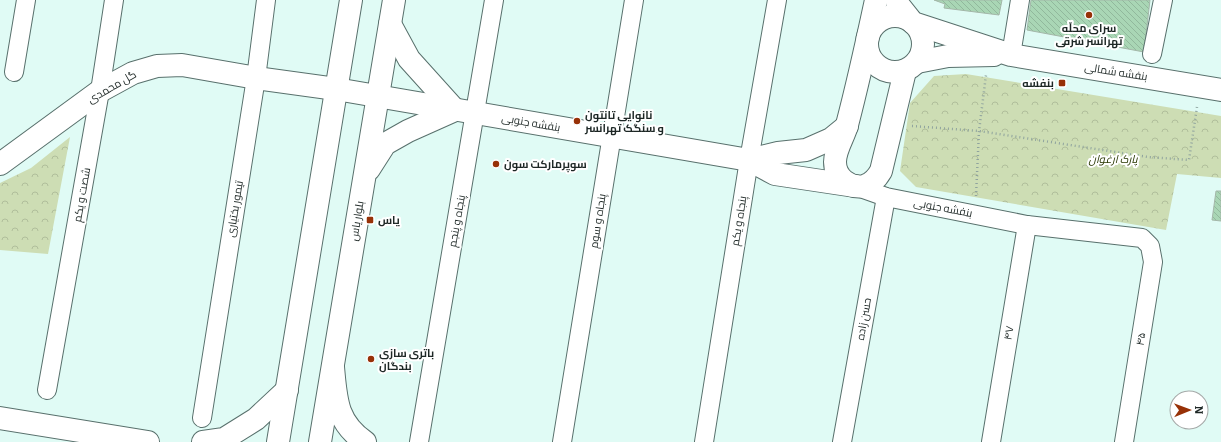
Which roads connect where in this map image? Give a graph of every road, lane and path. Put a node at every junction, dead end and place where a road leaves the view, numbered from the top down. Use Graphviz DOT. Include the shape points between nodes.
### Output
graph roads {
  1 [pos="26,0"];
  2 [pos="114,0"];
  3 [pos="266,0"];
  4 [pos="351,0"];
  5 [pos="394,0"];
  6 [pos="494,0"];
  7 [pos="634,0"];
  8 [pos="777,0"];
  9 [pos="876,0"];
  10 [pos="897,0"];
  11 [pos="1020,0"];
  12 [pos="1162,0"];
  13 [pos="913,23"];
  14 [pos="390,24"];
  15 [pos="867,40"];
  16 [pos="1152,54"];
  17 [pos="988,55"];
  18 [pos="1011,55"];
  19 [pos="911,67"];
  20 [pos="14,72"];
  21 [pos="256,78"];
  22 [pos="1211,88"];
  23 [pos="336,89"];
  24 [pos="100,91"];
  25 [pos="378,96"];
  26 [pos="465,112"];
  27 [pos="892,124"];
  28 [pos="847,126"];
  29 [pos="979,131"];
  30 [pos="612,137"];
  31 [pos="749,160"];
  32 [pos="0,164"];
  33 [pos="365,174"];
  34 [pos="854,186"];
  35 [pos="886,197"];
  36 [pos="975,214"];
  37 [pos="1027,225"];
  38 [pos="1142,238"];
  39 [pos="333,367"];
  40 [pos="46,390"];
  41 [pos="287,390"];
  42 [pos="0,418"];
  43 [pos="202,418"];
  44 [pos="148,442"];
  45 [pos="203,442"];
  46 [pos="278,442"];
  47 [pos="320,442"];
  48 [pos="365,442"];
  49 [pos="419,442"];
  50 [pos="562,442"];
  51 [pos="704,442"];
  52 [pos="842,442"];
  53 [pos="991,442"];
  54 [pos="1124,442"];
  1 -- 20 [label="street"];
  2 -- 24 [label="street, شصت و یکم"];
  3 -- 21 [label="street, تیمور بختیاری"];
  4 -- 23 [label="street"];
  5 -- 14 [label="street, بلوار یاس"];
  6 -- 26 [label="street, پنجاه و پنجم"];
  7 -- 30 [label="street, پنجاه و سوم"];
  8 -- 31 [label="street, پنجاه و یکم"];
  9 -- 15 [label="street"];
  10 -- 13 [label="street"];
  11 -- 18 [label="street"];
  12 -- 16 [label="street"];
  13 -- 15 [label="street" via="899,16 885,18 873,27"];
  13 -- 18 [label="street, بنفشه شمالی"];
  13 -- 19 [label="street" via="921,34 923,49"];
  14 -- 25 [label="street, بلوار یاس"];
  14 -- 26 [label="street" via="409,59"];
  15 -- 19 [label="street" via="868,55 877,66 890,72"];
  15 -- 28 [label="street"];
  17 -- 18 [label="street, بنفشه شمالی"];
  17 -- 19 [label="street, بنفشه شمالی" via="948,56"];
  17 -- 29 [label="path"];
  18 -- 22 [label="street, بنفشه شمالی"];
  19 -- 27 [label="street"];
  21 -- 23 [label="street, گل محمدی"];
  21 -- 24 [label="street, گل محمدی" via="182,65 157,66 133,73"];
  21 -- 43 [label="street, تیمور بختیاری"];
  22 -- 29 [label="path" via="1189,160 1148,157"];
  23 -- 25 [label="street, بنفشه جنوبی"];
  23 -- 41 [label="street"];
  24 -- 32 [label="street, گل محمدی"];
  24 -- 40 [label="street, شصت و یکم"];
  25 -- 26 [label="street, بنفشه جنوبی"];
  25 -- 33 [label="street, بلوار یاس"];
  26 -- 30 [label="street, بنفشه جنوبی"];
  26 -- 33 [label="street" via="408,131 385,144"];
  26 -- 49 [label="street, پنجاه و پنجم"];
  27 -- 29 [label="path"];
  27 -- 34 [label="street" via="877,178 863,186"];
  28 -- 31 [label="street, بنفشه جنوبی" via="831,139 806,150"];
  28 -- 34 [label="street" via="836,154 836,171 840,178"];
  29 -- 36 [label="path"];
  30 -- 31 [label="street, بنفشه جنوبی"];
  30 -- 50 [label="street, پنجاه و سوم"];
  31 -- 34 [label="street, بنفشه جنوبی" via="775,174"];
  31 -- 51 [label="street, پنجاه و یکم"];
  33 -- 39 [label="street, بلوار یاس"];
  34 -- 35 [label="street, بنفشه جنوبی"];
  35 -- 36 [label="street, بنفشه جنوبی"];
  35 -- 52 [label="street, حسن زاده"];
  36 -- 37 [label="street, بنفشه جنوبی"];
  37 -- 38 [label="street, بنفشه جنوبی"];
  37 -- 53 [label="street, ۴۷"];
  38 -- 54 [label="street, ۴۵" via="1150,246 1153,262"];
  39 -- 47 [label="street, بلوار یاس"];
  39 -- 48 [label="street" via="335,395 340,410 347,426"];
  41 -- 45 [label="street" via="256,419 224,439"];
  41 -- 46 [label="street"];
  42 -- 44 [label="street"];
}
